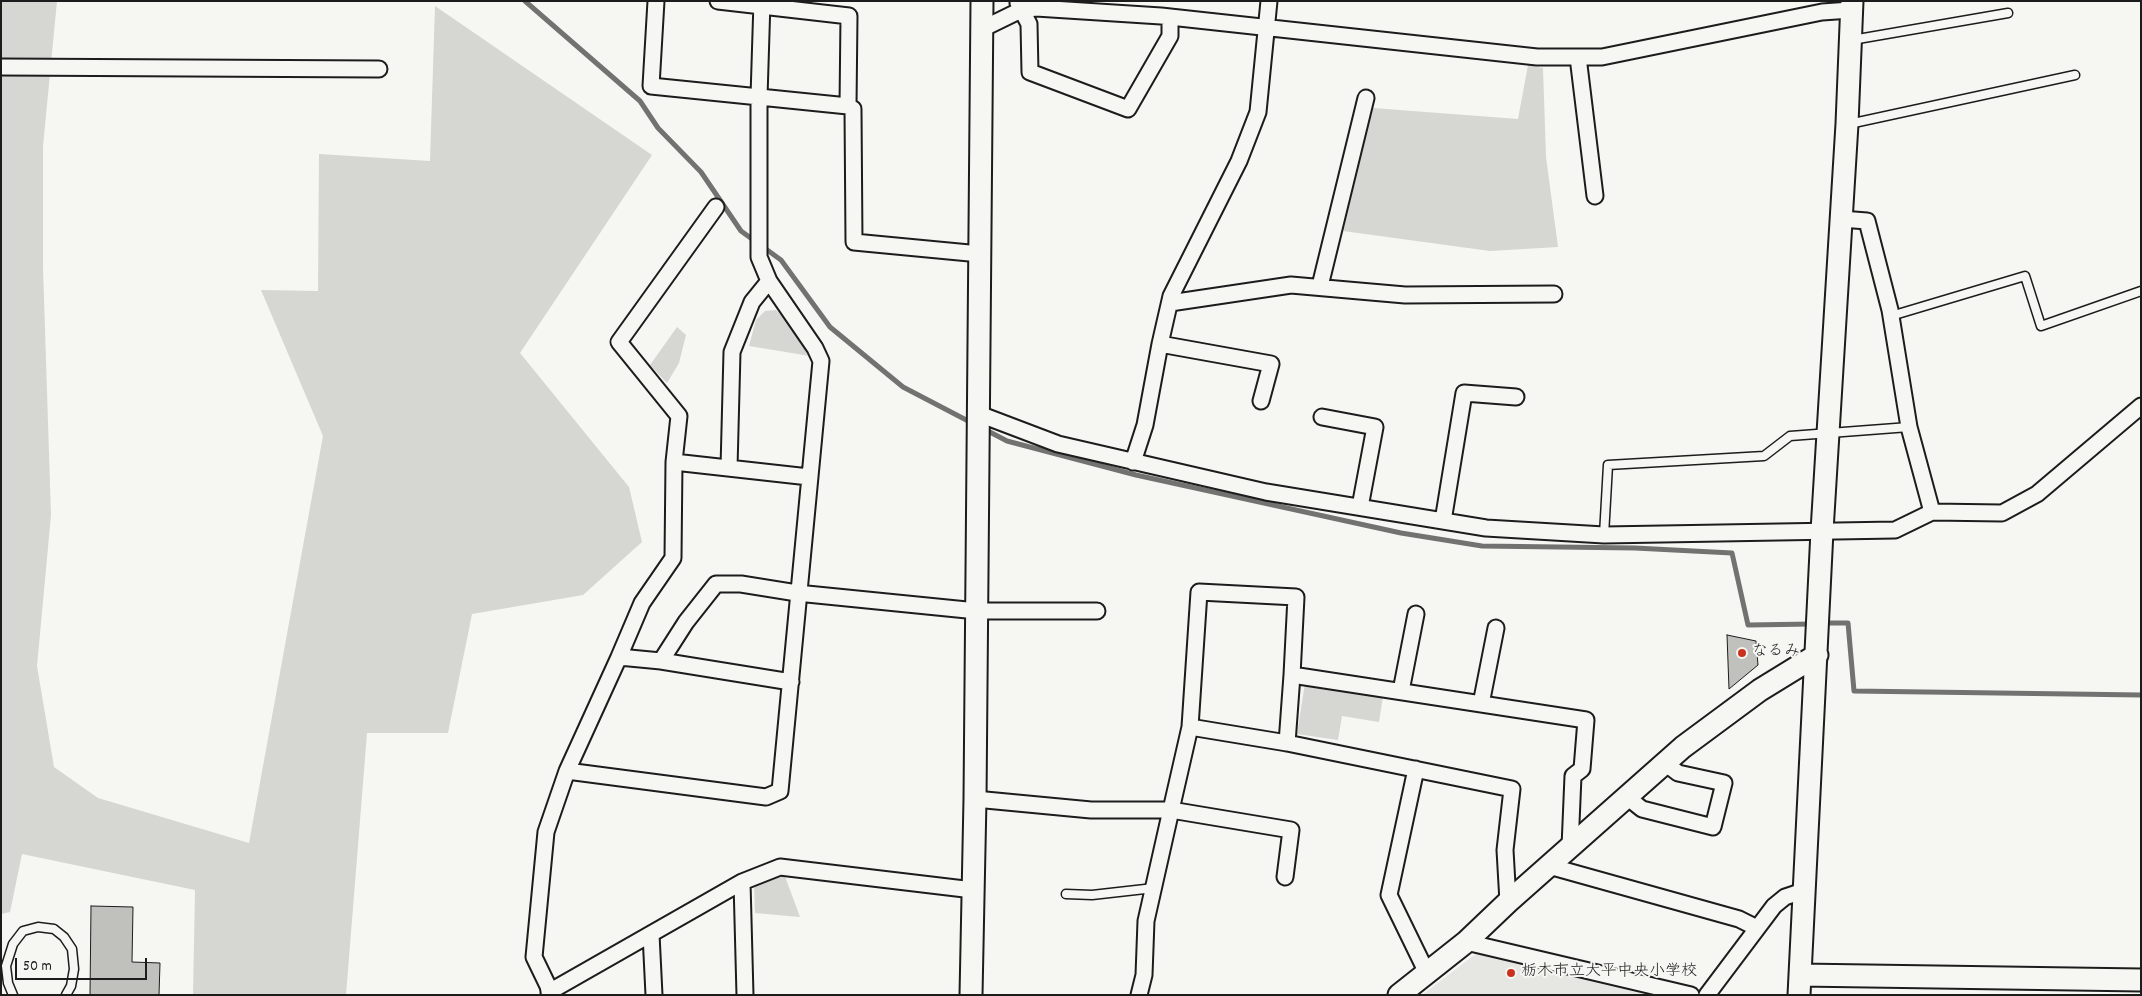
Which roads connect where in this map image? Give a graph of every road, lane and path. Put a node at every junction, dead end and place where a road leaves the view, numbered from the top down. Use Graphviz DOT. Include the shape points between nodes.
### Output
graph roads {
  1 [pos="656,1"];
  2 [pos="718,1"];
  3 [pos="982,1"];
  4 [pos="1269,1"];
  5 [pos="762,4"];
  6 [pos="1019,6"];
  7 [pos="1852,6"];
  8 [pos="1821,7"];
  9 [pos="1164,11"];
  10 [pos="2008,13"];
  11 [pos="1265,26"];
  12 [pos="982,29"];
  13 [pos="1850,40"];
  14 [pos="1578,57"];
  15 [pos="1,67"];
  16 [pos="379,69"];
  17 [pos="2075,75"];
  18 [pos="759,97"];
  19 [pos="1366,98"];
  20 [pos="848,106"];
  21 [pos="1847,124"];
  22 [pos="1595,196"];
  23 [pos="716,207"];
  24 [pos="1841,219"];
  25 [pos="980,254"];
  26 [pos="769,281"];
  27 [pos="1320,286"];
  28 [pos="2141,291"];
  29 [pos="1554,294"];
  30 [pos="1170,303"];
  31 [pos="1891,316"];
  32 [pos="1160,344"];
  33 [pos="1516,398"];
  34 [pos="1261,401"];
  35 [pos="2141,406"];
  36 [pos="978,414"];
  37 [pos="1322,417"];
  38 [pos="1909,427"];
  39 [pos="1828,434"];
  40 [pos="674,462"];
  41 [pos="1132,462"];
  42 [pos="730,468"];
  43 [pos="809,477"];
  44 [pos="1360,507"];
  45 [pos="1932,512"];
  46 [pos="1444,521"];
  47 [pos="1822,531"];
  48 [pos="1604,535"];
  49 [pos="798,592"];
  50 [pos="977,611"];
  51 [pos="1097,611"];
  52 [pos="1416,614"];
  53 [pos="1496,628"];
  54 [pos="1817,655"];
  55 [pos="620,657"];
  56 [pos="661,661"];
  57 [pos="1292,674"];
  58 [pos="791,682"];
  59 [pos="1401,691"];
  60 [pos="1481,704"];
  61 [pos="1190,727"];
  62 [pos="1288,743"];
  63 [pos="1665,763"];
  64 [pos="1416,770"];
  65 [pos="567,771"];
  66 [pos="1627,797"];
  67 [pos="975,799"];
  68 [pos="1172,810"];
  69 [pos="1570,847"];
  70 [pos="1549,866"];
  71 [pos="1285,877"];
  72 [pos="742,882"];
  73 [pos="1154,888"];
  74 [pos="973,890"];
  75 [pos="1803,891"];
  76 [pos="1066,894"];
  77 [pos="1508,902"];
  78 [pos="1757,928"];
  79 [pos="651,934"];
  80 [pos="1466,942"];
  81 [pos="4,966"];
  82 [pos="1427,973"];
  83 [pos="2141,980"];
  84 [pos="1799,985"];
  85 [pos="549,993"];
  86 [pos="13,995"];
  87 [pos="66,995"];
  88 [pos="654,995"];
  89 [pos="746,995"];
  90 [pos="971,995"];
  91 [pos="1139,995"];
  92 [pos="1399,995"];
  93 [pos="1691,995"];
  94 [pos="1707,995"];
  1 -- 18 [label="street" via="651,86"];
  2 -- 5 [label="street"];
  3 -- 12 [label="street"];
  4 -- 11 [label="street"];
  5 -- 18 [label="street"];
  5 -- 20 [label="street" via="849,16"];
  6 -- 9 [label="street"];
  6 -- 9 [label="street" via="1029,24 1030,72 1128,109 1170,36"];
  6 -- 12 [label="street"];
  7 -- 8 [label="street"];
  7 -- 13 [label="street"];
  8 -- 14 [label="street" via="1602,57"];
  9 -- 11 [label="street"];
  10 -- 13 [label="lane"];
  11 -- 14 [label="street" via="1537,57"];
  11 -- 30 [label="street" via="1258,112 1239,161"];
  12 -- 25 [label="street"];
  13 -- 21 [label="street"];
  14 -- 22 [label="street"];
  15 -- 16 [label="street"];
  17 -- 21 [label="lane"];
  18 -- 20 [label="street"];
  18 -- 26 [label="street" via="759,257"];
  19 -- 27 [label="street"];
  20 -- 25 [label="street" via="854,109 854,242"];
  21 -- 24 [label="street"];
  23 -- 40 [label="street" via="619,342 679,416"];
  24 -- 31 [label="street" via="1867,221"];
  24 -- 39 [label="street"];
  25 -- 36 [label="street"];
  26 -- 42 [label="street" via="752,302 732,352"];
  26 -- 43 [label="street" via="821,361"];
  27 -- 29 [label="street" via="1405,294"];
  27 -- 30 [label="street" via="1291,285"];
  28 -- 31 [label="lane" via="2041,326 2026,276"];
  30 -- 32 [label="street"];
  31 -- 38 [label="street"];
  32 -- 34 [label="street" via="1271,364"];
  32 -- 41 [label="street" via="1145,425"];
  33 -- 46 [label="street" via="1464,393"];
  35 -- 45 [label="street" via="2037,494 2002,513"];
  36 -- 41 [label="street" via="1058,444"];
  36 -- 50 [label="street"];
  37 -- 44 [label="street" via="1375,426"];
  38 -- 39 [label="lane"];
  38 -- 45 [label="street"];
  39 -- 47 [label="street"];
  39 -- 48 [label="lane" via="1790,436 1764,456 1608,465"];
  40 -- 42 [label="street"];
  40 -- 55 [label="street" via="673,558 642,603"];
  41 -- 44 [label="street" via="1266,492"];
  42 -- 43 [label="street"];
  43 -- 49 [label="street"];
  44 -- 46 [label="street"];
  45 -- 47 [label="street" via="1895,530"];
  46 -- 48 [label="street" via="1486,528"];
  47 -- 48 [label="street"];
  47 -- 54 [label="street"];
  49 -- 50 [label="street"];
  49 -- 56 [label="street" via="716,584"];
  49 -- 58 [label="street"];
  50 -- 51 [label="street"];
  50 -- 67 [label="street"];
  52 -- 59 [label="street"];
  53 -- 60 [label="street"];
  54 -- 63 [label="street" via="1760,690 1683,746"];
  54 -- 75 [label="street"];
  55 -- 56 [label="street"];
  55 -- 65 [label="street"];
  56 -- 58 [label="street"];
  57 -- 59 [label="street"];
  57 -- 61 [label="street" via="1296,598 1199,592"];
  57 -- 62 [label="street"];
  58 -- 65 [label="street" via="780,790 774,794 766,797"];
  59 -- 60 [label="street"];
  60 -- 69 [label="street" via="1586,720 1582,769 1573,776"];
  61 -- 62 [label="street"];
  61 -- 68 [label="street"];
  62 -- 64 [label="street"];
  63 -- 66 [label="street"];
  63 -- 66 [label="street" via="1678,773 1724,784 1713,826 1642,808"];
  64 -- 77 [label="street" via="1512,789 1505,850"];
  64 -- 82 [label="street" via="1389,895"];
  65 -- 85 [label="street" via="546,832 534,957"];
  66 -- 69 [label="street"];
  67 -- 68 [label="street" via="1091,810"];
  67 -- 74 [label="street"];
  68 -- 71 [label="street" via="1291,830"];
  68 -- 73 [label="street"];
  69 -- 70 [label="street"];
  70 -- 77 [label="street"];
  70 -- 78 [label="street" via="1739,919"];
  72 -- 74 [label="street" via="780,867"];
  72 -- 79 [label="street"];
  72 -- 89 [label="street"];
  73 -- 76 [label="lane" via="1092,895"];
  73 -- 91 [label="street" via="1146,921 1144,975"];
  74 -- 90 [label="street"];
  75 -- 78 [label="street" via="1785,897"];
  75 -- 84 [label="street"];
  77 -- 80 [label="street"];
  78 -- 94 [label="street"];
  79 -- 85 [label="street"];
  79 -- 88 [label="street"];
  80 -- 82 [label="street"];
  80 -- 93 [label="street"];
  81 -- 86 [label="lane"];
  81 -- 87 [label="lane" via="23,931 38,927 54,929 72,949 74,969"];
  82 -- 92 [label="street"];
  83 -- 84 [label="street"];
}
